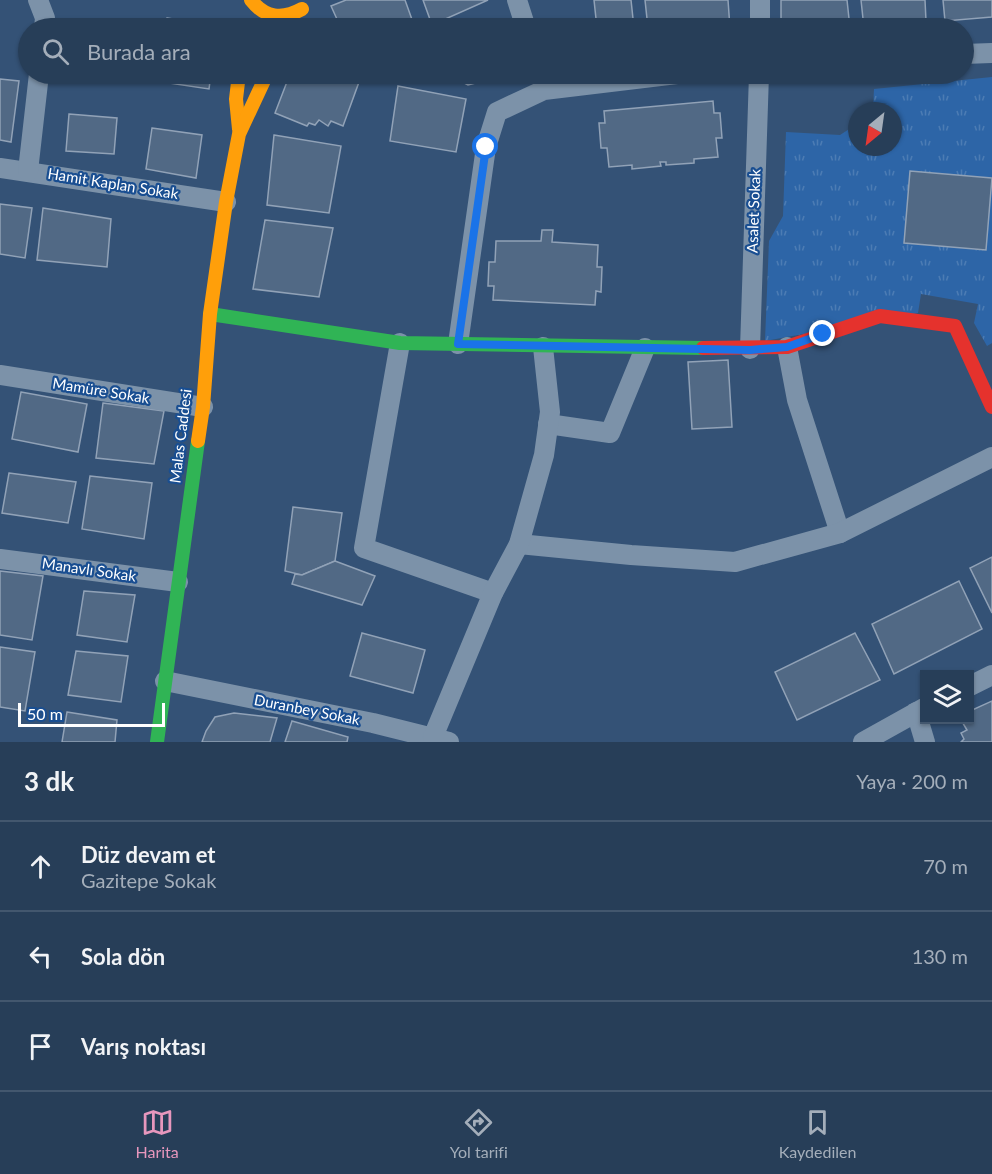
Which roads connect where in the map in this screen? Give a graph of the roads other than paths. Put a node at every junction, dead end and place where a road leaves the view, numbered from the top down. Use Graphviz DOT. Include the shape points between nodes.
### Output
graph roads {
  1 [pos="38,0"];
  2 [pos="250,0"];
  3 [pos="517,0"];
  4 [pos="760,0"];
  5 [pos="308,2"];
  6 [pos="45,18"];
  7 [pos="247,18"];
  8 [pos="296,18"];
  9 [pos="523,18"];
  10 [pos="760,18"];
  11 [pos="992,53"];
  12 [pos="974,54"];
  13 [pos="38,84"];
  14 [pos="238,84"];
  15 [pos="262,84"];
  16 [pos="538,84"];
  17 [pos="759,84"];
  18 [pos="239,134"];
  19 [pos="0,168"];
  20 [pos="28,171"];
  21 [pos="226,202"];
  22 [pos="210,314"];
  23 [pos="400,343"];
  24 [pos="458,344"];
  25 [pos="543,346"];
  26 [pos="787,347"];
  27 [pos="645,348"];
  28 [pos="750,350"];
  29 [pos="0,375"];
  30 [pos="202,407"];
  31 [pos="992,407"];
  32 [pos="548,424"];
  33 [pos="992,457"];
  34 [pos="840,533"];
  35 [pos="519,544"];
  36 [pos="0,559"];
  37 [pos="177,582"];
  38 [pos="493,593"];
  39 [pos="992,675"];
  40 [pos="165,681"];
  41 [pos="974,684"];
  42 [pos="920,710"];
  43 [pos="922,724"];
  44 [pos="371,733"];
  45 [pos="441,740"];
  46 [pos="157,742"];
  47 [pos="864,742"];
  48 [pos="925,742"];
  1 -- 6 [label="street"];
  2 -- 5 [label="street" via="263,13 283,17 293,15"];
  2 -- 7 [label="street"];
  3 -- 9 [label="street"];
  4 -- 10 [label="street"];
  5 -- 8 [label="street"];
  11 -- 12 [label="street"];
  13 -- 20 [label="street"];
  14 -- 18 [label="street"];
  15 -- 18 [label="street"];
  16 -- 24 [label="street" via="497,112 486,147"];
  17 -- 28 [label="street, Asalet Sokak"];
  18 -- 21 [label="street, Malas Caddesi"];
  19 -- 20 [label="street, Hamit Kaplan Sokak"];
  20 -- 21 [label="street, Hamit Kaplan Sokak"];
  21 -- 22 [label="street, Malas Caddesi"];
  22 -- 23 [label="street"];
  22 -- 30 [label="street, Malas Caddesi"];
  23 -- 24 [label="street"];
  23 -- 38 [label="street" via="364,548"];
  24 -- 25 [label="street"];
  25 -- 27 [label="street"];
  25 -- 32 [label="street"];
  26 -- 28 [label="street"];
  26 -- 31 [label="street" via="880,316 955,326"];
  26 -- 34 [label="street" via="797,400"];
  27 -- 28 [label="street"];
  27 -- 32 [label="street" via="610,433"];
  29 -- 30 [label="street, Mamüre Sokak"];
  30 -- 37 [label="street, Malas Caddesi"];
  32 -- 35 [label="street" via="544,455"];
  33 -- 34 [label="street"];
  34 -- 35 [label="street" via="735,562"];
  35 -- 38 [label="street"];
  36 -- 37 [label="street, Manavlı Sokak"];
  37 -- 40 [label="street, Malas Caddesi"];
  38 -- 45 [label="street"];
  39 -- 41 [label="street"];
  40 -- 44 [label="street, Duranbey Sokak"];
  40 -- 46 [label="street, Malas Caddesi"];
  42 -- 47 [label="street"];
  43 -- 48 [label="street"];
  44 -- 45 [label="street, Duranbey Sokak"];
}
